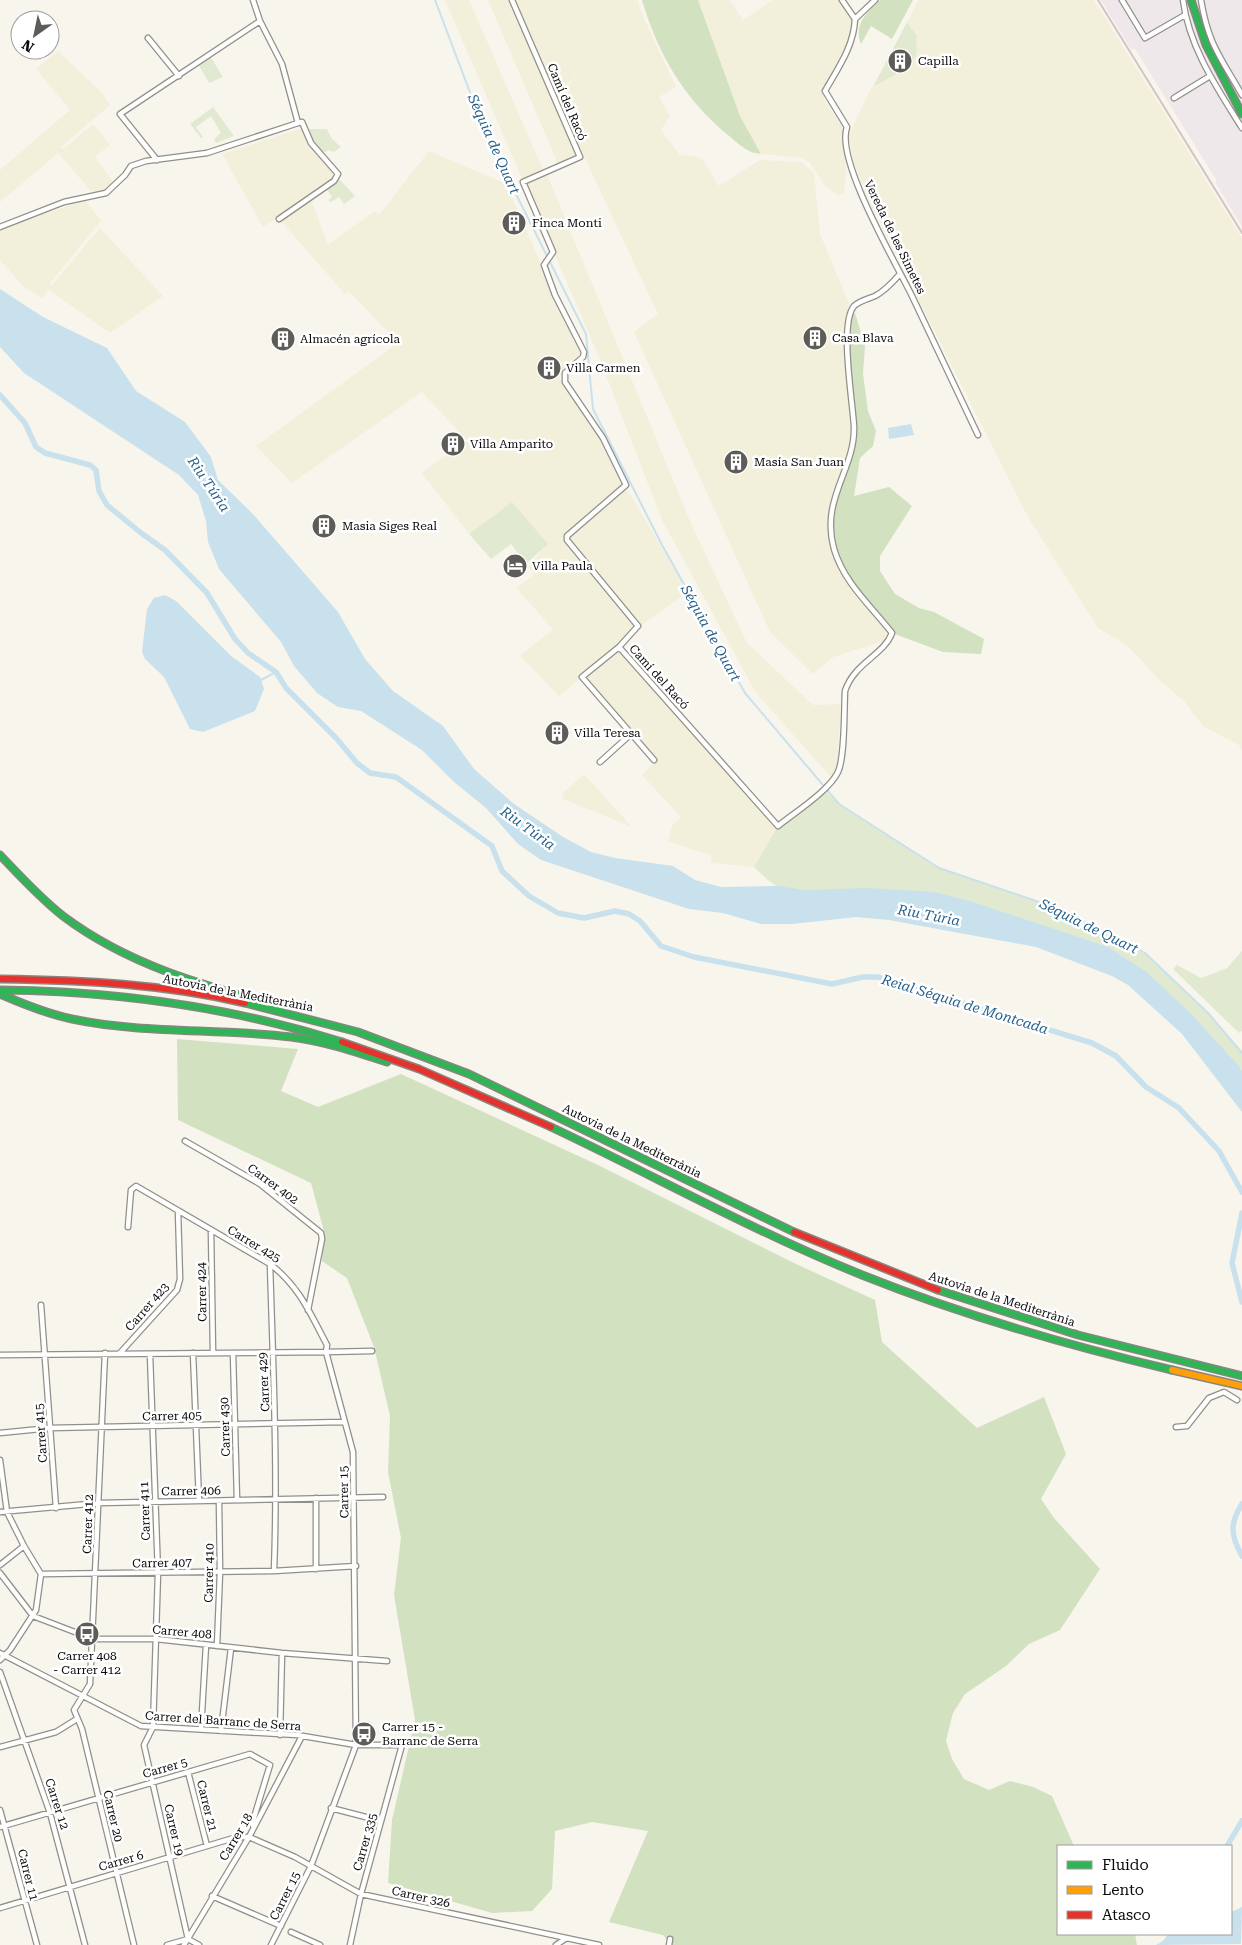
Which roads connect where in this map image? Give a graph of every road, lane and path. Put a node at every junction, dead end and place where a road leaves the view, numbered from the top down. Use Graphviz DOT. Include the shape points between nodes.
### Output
graph roads {
  1 [pos="252,0"];
  2 [pos="512,0"];
  3 [pos="842,0"];
  4 [pos="876,0"];
  5 [pos="1122,0"];
  6 [pos="1183,0"];
  7 [pos="1191,0"];
  8 [pos="1201,0"];
  9 [pos="1185,15"];
  10 [pos="856,19"];
  11 [pos="260,21"];
  12 [pos="148,38"];
  13 [pos="179,76"];
  14 [pos="1210,76"];
  15 [pos="1241,92"];
  16 [pos="1174,98"];
  17 [pos="1242,114"];
  18 [pos="298,123"];
  19 [pos="1242,128"];
  20 [pos="157,160"];
  21 [pos="279,219"];
  22 [pos="0,227"];
  23 [pos="900,274"];
  24 [pos="978,435"];
  25 [pos="619,647"];
  26 [pos="630,734"];
  27 [pos="654,760"];
  28 [pos="600,762"];
  29 [pos="0,855"];
  30 [pos="0,979"];
  31 [pos="0,992"];
  32 [pos="293,1014"];
  33 [pos="418,1068"];
  34 [pos="184,1141"];
  35 [pos="178,1211"];
  36 [pos="128,1227"];
  37 [pos="211,1230"];
  38 [pos="270,1264"];
  39 [pos="41,1305"];
  40 [pos="308,1310"];
  41 [pos="372,1351"];
  42 [pos="272,1352"];
  43 [pos="326,1352"];
  44 [pos="105,1353"];
  45 [pos="120,1353"];
  46 [pos="212,1353"];
  47 [pos="150,1354"];
  48 [pos="193,1354"];
  49 [pos="233,1354"];
  50 [pos="0,1355"];
  51 [pos="46,1356"];
  52 [pos="1242,1376"];
  53 [pos="1242,1386"];
  54 [pos="1237,1400"];
  55 [pos="344,1422"];
  56 [pos="276,1423"];
  57 [pos="235,1425"];
  58 [pos="196,1426"];
  59 [pos="101,1427"];
  60 [pos="152,1427"];
  61 [pos="1176,1427"];
  62 [pos="50,1428"];
  63 [pos="0,1433"];
  64 [pos="0,1460"];
  65 [pos="354,1497"];
  66 [pos="383,1497"];
  67 [pos="316,1498"];
  68 [pos="237,1500"];
  69 [pos="277,1500"];
  70 [pos="199,1501"];
  71 [pos="219,1501"];
  72 [pos="155,1502"];
  73 [pos="99,1503"];
  74 [pos="56,1508"];
  75 [pos="0,1512"];
  76 [pos="7,1512"];
  77 [pos="24,1546"];
  78 [pos="0,1565"];
  79 [pos="356,1566"];
  80 [pos="316,1569"];
  81 [pos="274,1571"];
  82 [pos="220,1572"];
  83 [pos="0,1573"];
  84 [pos="158,1573"];
  85 [pos="41,1574"];
  86 [pos="96,1574"];
  87 [pos="32,1616"];
  88 [pos="93,1639"];
  89 [pos="156,1639"];
  90 [pos="206,1645"];
  91 [pos="217,1646"];
  92 [pos="231,1648"];
  93 [pos="282,1654"];
  94 [pos="1,1656"];
  95 [pos="355,1661"];
  96 [pos="387,1661"];
  97 [pos="0,1672"];
  98 [pos="84,1695"];
  99 [pos="77,1719"];
  100 [pos="153,1727"];
  101 [pos="202,1729"];
  102 [pos="221,1731"];
  103 [pos="280,1734"];
  104 [pos="302,1736"];
  105 [pos="25,1740"];
  106 [pos="356,1745"];
  107 [pos="402,1745"];
  108 [pos="0,1747"];
  109 [pos="188,1772"];
  110 [pos="152,1782"];
  111 [pos="98,1798"];
  112 [pos="331,1808"];
  113 [pos="0,1810"];
  114 [pos="50,1813"];
  115 [pos="381,1821"];
  116 [pos="6,1826"];
  117 [pos="0,1827"];
  118 [pos="254,1828"];
  119 [pos="249,1837"];
  120 [pos="207,1846"];
  121 [pos="170,1857"];
  122 [pos="311,1866"];
  123 [pos="116,1873"];
  124 [pos="71,1887"];
  125 [pos="361,1894"];
  126 [pos="212,1896"];
  127 [pos="24,1900"];
  128 [pos="0,1908"];
  129 [pos="281,1926"];
  130 [pos="291,1932"];
  131 [pos="566,1938"];
  132 [pos="188,1939"];
  133 [pos="670,1939"];
  134 [pos="36,1945"];
  135 [pos="85,1945"];
  136 [pos="134,1945"];
  137 [pos="167,1945"];
  138 [pos="184,1945"];
  139 [pos="199,1945"];
  140 [pos="271,1945"];
  141 [pos="320,1945"];
  142 [pos="350,1945"];
  143 [pos="556,1945"];
  144 [pos="599,1945"];
  145 [pos="669,1945"];
  1 -- 11 [label="street"];
  2 -- 25 [label="street, Camí del Racó" via="580,158 523,182 553,252 544,265 555,295 584,352 583,357 565,373 565,382 603,438 626,485 567,536 638,626"];
  3 -- 10 [label="street"];
  4 -- 10 [label="street"];
  5 -- 9 [label="street" via="1145,38"];
  6 -- 9 [label="street"];
  7 -- 17 [label="main road" via="1207,52"];
  8 -- 15 [label="street" via="1213,48"];
  9 -- 14 [label="street"];
  10 -- 23 [label="street, Vereda de les Simetes" via="855,35 825,91 847,127 844,134 848,152 865,204"];
  11 -- 13 [label="street"];
  11 -- 18 [label="street" via="282,64"];
  12 -- 13 [label="street"];
  13 -- 20 [label="street" via="120,114"];
  14 -- 16 [label="street"];
  14 -- 19 [label="street"];
  18 -- 20 [label="street" via="207,154"];
  18 -- 21 [label="street" via="302,122 311,143 338,174 334,181"];
  20 -- 22 [label="street" via="131,166 106,193 64,202"];
  23 -- 24 [label="street, Vereda de les Simetes"];
  23 -- 25 [label="street, Camí del Racó" via="885,290 854,307 848,330 854,438 835,496 831,532 834,549 853,588 892,633 889,641 858,667 848,683 841,761 831,781 778,826"];
  25 -- 26 [label="street" via="582,677"];
  26 -- 27 [label="street"];
  26 -- 28 [label="street"];
  29 -- 32 [label="main road" via="59,915 121,954 151,968 282,1007"];
  30 -- 32 [label="main road, Autovia de la Mediterrània" via="93,982 177,991"];
  31 -- 33 [label="main road, Autovia de la Mediterrània" via="110,996 233,1014 353,1044"];
  31 -- 33 [label="main road" via="27,1006 70,1019 119,1027 293,1037 352,1050 409,1070"];
  32 -- 52 [label="main road, Autovia de la Mediterrània" via="356,1031 467,1073 746,1210 890,1273 1050,1328"];
  33 -- 53 [label="main road, Autovia de la Mediterrània" via="511,1108 750,1225 887,1285 1045,1339"];
  34 -- 40 [label="street, Carrer 402" via="260,1184 322,1233"];
  35 -- 36 [label="street, Carrer 425" via="136,1186 131,1190"];
  35 -- 37 [label="street, Carrer 425"];
  35 -- 45 [label="street, Carrer 423" via="180,1279 177,1290"];
  37 -- 38 [label="street, Carrer 425"];
  37 -- 46 [label="street, Carrer 424"];
  38 -- 40 [label="street, Carrer 425" via="294,1284"];
  38 -- 42 [label="street, Carrer 429"];
  39 -- 51 [label="street, Carrer 415"];
  40 -- 43 [label="street, Carrer 425" via="328,1345"];
  41 -- 43 [label="street"];
  42 -- 43 [label="street"];
  42 -- 49 [label="street"];
  42 -- 56 [label="street, Carrer 429"];
  43 -- 55 [label="street, Carrer 15"];
  44 -- 45 [label="street"];
  44 -- 51 [label="street"];
  44 -- 59 [label="street, Carrer 412"];
  45 -- 47 [label="street"];
  46 -- 48 [label="street"];
  46 -- 49 [label="street"];
  47 -- 48 [label="street"];
  47 -- 60 [label="street, Carrer 411"];
  48 -- 58 [label="street"];
  49 -- 57 [label="street, Carrer 430"];
  50 -- 51 [label="street"];
  51 -- 62 [label="street, Carrer 415"];
  54 -- 61 [label="street" via="1224,1392 1209,1398 1187,1426"];
  55 -- 56 [label="street, Carrer 405"];
  55 -- 65 [label="street, Carrer 15" via="353,1452"];
  56 -- 57 [label="street, Carrer 405"];
  56 -- 69 [label="street, Carrer 429"];
  57 -- 58 [label="street, Carrer 405"];
  57 -- 68 [label="street, Carrer 430"];
  58 -- 60 [label="street, Carrer 405"];
  58 -- 70 [label="street"];
  59 -- 60 [label="street, Carrer 405"];
  59 -- 62 [label="street, Carrer 405"];
  59 -- 73 [label="street, Carrer 412"];
  60 -- 72 [label="street, Carrer 411"];
  62 -- 63 [label="street, Carrer 405"];
  62 -- 74 [label="street, Carrer 415"];
  64 -- 76 [label="street"];
  65 -- 66 [label="street, Carrer 406"];
  65 -- 67 [label="street, Carrer 406"];
  65 -- 79 [label="street, Carrer 15"];
  67 -- 69 [label="street, Carrer 406"];
  67 -- 80 [label="street"];
  68 -- 69 [label="street, Carrer 406"];
  68 -- 71 [label="street, Carrer 406"];
  69 -- 81 [label="street, Carrer 429"];
  70 -- 71 [label="street, Carrer 406"];
  70 -- 72 [label="street, Carrer 406"];
  71 -- 82 [label="street, Carrer 410"];
  72 -- 73 [label="street, Carrer 406"];
  72 -- 84 [label="street, Carrer 411"];
  73 -- 74 [label="street, Carrer 406"];
  73 -- 86 [label="street, Carrer 412"];
  74 -- 76 [label="street, Carrer 406"];
  75 -- 76 [label="street, Carrer 406"];
  76 -- 77 [label="street"];
  77 -- 78 [label="street"];
  77 -- 85 [label="street"];
  79 -- 80 [label="street, Carrer 407"];
  79 -- 95 [label="street, Carrer 15"];
  80 -- 81 [label="street, Carrer 407"];
  81 -- 82 [label="street, Carrer 407"];
  82 -- 84 [label="street, Carrer 407"];
  82 -- 91 [label="street, Carrer 410"];
  83 -- 87 [label="street"];
  84 -- 86 [label="street, Carrer 407"];
  84 -- 89 [label="street, Carrer 411"];
  85 -- 86 [label="street, Carrer 407"];
  85 -- 87 [label="street" via="36,1610"];
  86 -- 88 [label="street, Carrer 412"];
  87 -- 88 [label="street, Carrer 408"];
  87 -- 94 [label="street" via="10,1650"];
  88 -- 89 [label="street, Carrer 408"];
  88 -- 98 [label="street, Carrer 412" via="90,1684"];
  89 -- 90 [label="street, Carrer 408"];
  89 -- 100 [label="street, Carrer 411"];
  90 -- 91 [label="street, Carrer 408"];
  90 -- 101 [label="street"];
  91 -- 92 [label="street, Carrer 408"];
  92 -- 93 [label="street, Carrer 408"];
  92 -- 102 [label="street"];
  93 -- 95 [label="street, Carrer 408"];
  93 -- 103 [label="street"];
  94 -- 98 [label="street, Carrer del Barranc de Serra"];
  95 -- 96 [label="street, Carrer 408"];
  95 -- 106 [label="street, Carrer 15"];
  97 -- 105 [label="street, Carrer 12"];
  98 -- 99 [label="street" via="74,1710"];
  98 -- 100 [label="street, Carrer del Barranc de Serra" via="140,1726"];
  99 -- 105 [label="street" via="56,1732"];
  99 -- 111 [label="street, Carrer 20"];
  100 -- 101 [label="street, Carrer del Barranc de Serra"];
  100 -- 110 [label="street, Carrer 19" via="144,1745"];
  101 -- 102 [label="street, Carrer del Barranc de Serra"];
  102 -- 103 [label="street, Carrer del Barranc de Serra"];
  103 -- 104 [label="street, Carrer del Barranc de Serra"];
  104 -- 106 [label="street, Carrer del Barranc de Serra"];
  104 -- 118 [label="street, Carrer 18"];
  105 -- 108 [label="street"];
  105 -- 114 [label="street, Carrer 12"];
  106 -- 107 [label="street, Carrer del Barranc de Serra"];
  106 -- 112 [label="street, Carrer 15"];
  107 -- 115 [label="street, Carrer 335"];
  109 -- 110 [label="street, Carrer 5"];
  109 -- 118 [label="street, Carrer 5" via="250,1754 269,1762 268,1776 252,1824"];
  109 -- 120 [label="street, Carrer 21"];
  110 -- 111 [label="street, Carrer 5"];
  110 -- 121 [label="street, Carrer 19"];
  111 -- 114 [label="street, Carrer 5"];
  111 -- 123 [label="street, Carrer 20"];
  112 -- 115 [label="street"];
  112 -- 122 [label="street, Carrer 15"];
  113 -- 116 [label="street, Carrer 11"];
  114 -- 116 [label="street, Carrer 5"];
  114 -- 124 [label="street, Carrer 12"];
  115 -- 125 [label="street, Carrer 335"];
  116 -- 117 [label="street, Carrer 5"];
  116 -- 127 [label="street, Carrer 11"];
  118 -- 119 [label="street, Carrer 18"];
  119 -- 120 [label="street, Carrer 6" via="237,1837"];
  119 -- 122 [label="street, Carrer 326"];
  119 -- 126 [label="street, Carrer 18"];
  120 -- 121 [label="street, Carrer 6"];
  121 -- 123 [label="street, Carrer 6"];
  121 -- 132 [label="street, Carrer 19"];
  122 -- 125 [label="street, Carrer 326"];
  122 -- 129 [label="street, Carrer 15"];
  123 -- 124 [label="street, Carrer 6"];
  123 -- 136 [label="street, Carrer 20"];
  124 -- 127 [label="street, Carrer 6"];
  124 -- 135 [label="street, Carrer 12"];
  125 -- 131 [label="street, Carrer 326"];
  125 -- 142 [label="street, Carrer 335"];
  126 -- 129 [label="street"];
  126 -- 132 [label="street, Carrer 18"];
  127 -- 128 [label="street, Carrer 6"];
  127 -- 134 [label="street, Carrer 11"];
  129 -- 140 [label="street, Carrer 15"];
  130 -- 141 [label="street"];
  131 -- 143 [label="street"];
  131 -- 144 [label="street, Carrer 326"];
  132 -- 137 [label="street"];
  132 -- 138 [label="street, Carrer 18"];
  132 -- 139 [label="street"];
  133 -- 145 [label="street"];
}
